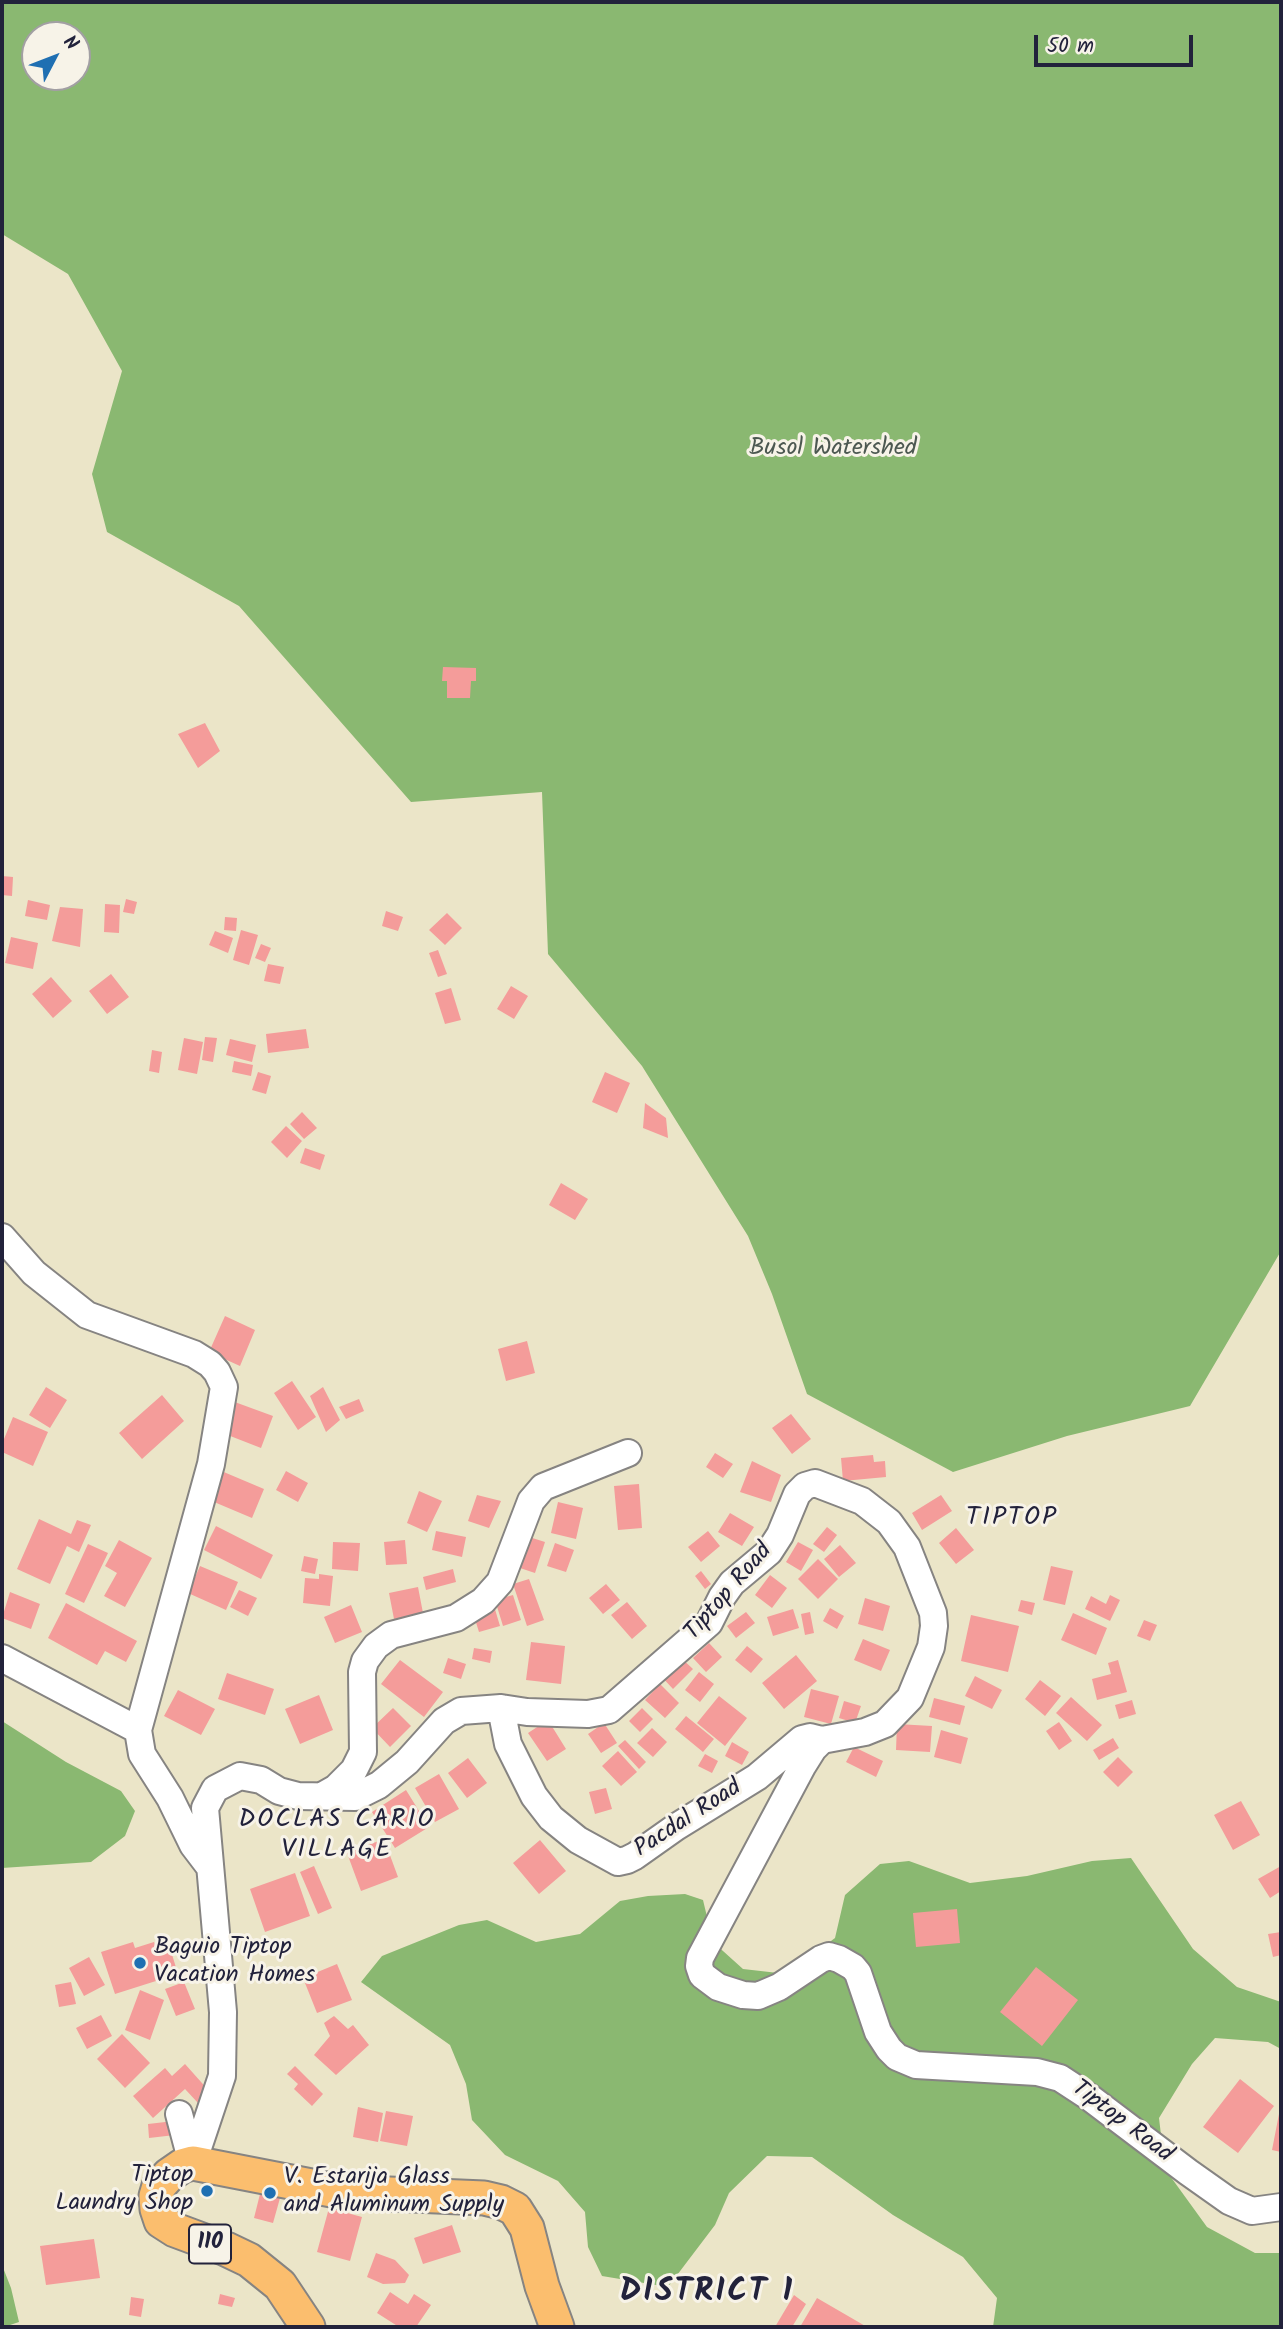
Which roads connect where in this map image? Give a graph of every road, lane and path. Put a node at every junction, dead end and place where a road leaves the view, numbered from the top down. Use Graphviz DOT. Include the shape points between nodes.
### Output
graph roads {
  1 [pos="2,1237"];
  2 [pos="628,1453"];
  3 [pos="2,1658"];
  4 [pos="501,1708"];
  5 [pos="138,1730"];
  6 [pos="822,1740"];
  7 [pos="320,1797"];
  8 [pos="211,1869"];
  9 [pos="179,2114"];
  10 [pos="192,2163"];
  11 [pos="1281,2207"];
  12 [pos="308,2327"];
  13 [pos="557,2327"];
  1 -- 5 [label="street" via="34,1273 87,1315 194,1354 210,1364 225,1387 211,1464"];
  2 -- 7 [label="street" via="543,1487 531,1502 499,1582 482,1601 456,1618 391,1635 376,1646 362,1672 363,1752 354,1770"];
  3 -- 5 [label="street"];
  4 -- 6 [label="street, Pacdal Road" via="508,1744 534,1796 551,1818 578,1840 618,1862 757,1777 802,1739"];
  4 -- 6 [label="street, Tiptop Road" via="588,1714 608,1710 709,1623 732,1583 769,1552 797,1494 815,1483 862,1502 889,1522 907,1547 934,1626 918,1682 900,1711 865,1732"];
  4 -- 7 [label="street, Tiptop Road" via="461,1711 444,1721 407,1762 355,1797"];
  5 -- 8 [label="street" via="142,1754"];
  6 -- 11 [label="street, Tiptop Road" via="803,1765 700,1958 702,1975 718,1987 758,1996 821,1959 839,1959 858,1973 878,2032 897,2057 916,2065 1037,2072 1060,2078 1229,2201 1252,2211"];
  7 -- 8 [label="street, Tiptop Road" via="298,1796 240,1776 215,1789 205,1808"];
  8 -- 10 [label="street, Tiptop Road" via="223,2012 222,2076"];
  9 -- 10 [label="street"];
  10 -- 12 [label="main road, 110" via="159,2186 157,2210 162,2221 250,2260 280,2286"];
  10 -- 13 [label="main road" via="342,2192 501,2202 515,2209 527,2228"];
}
